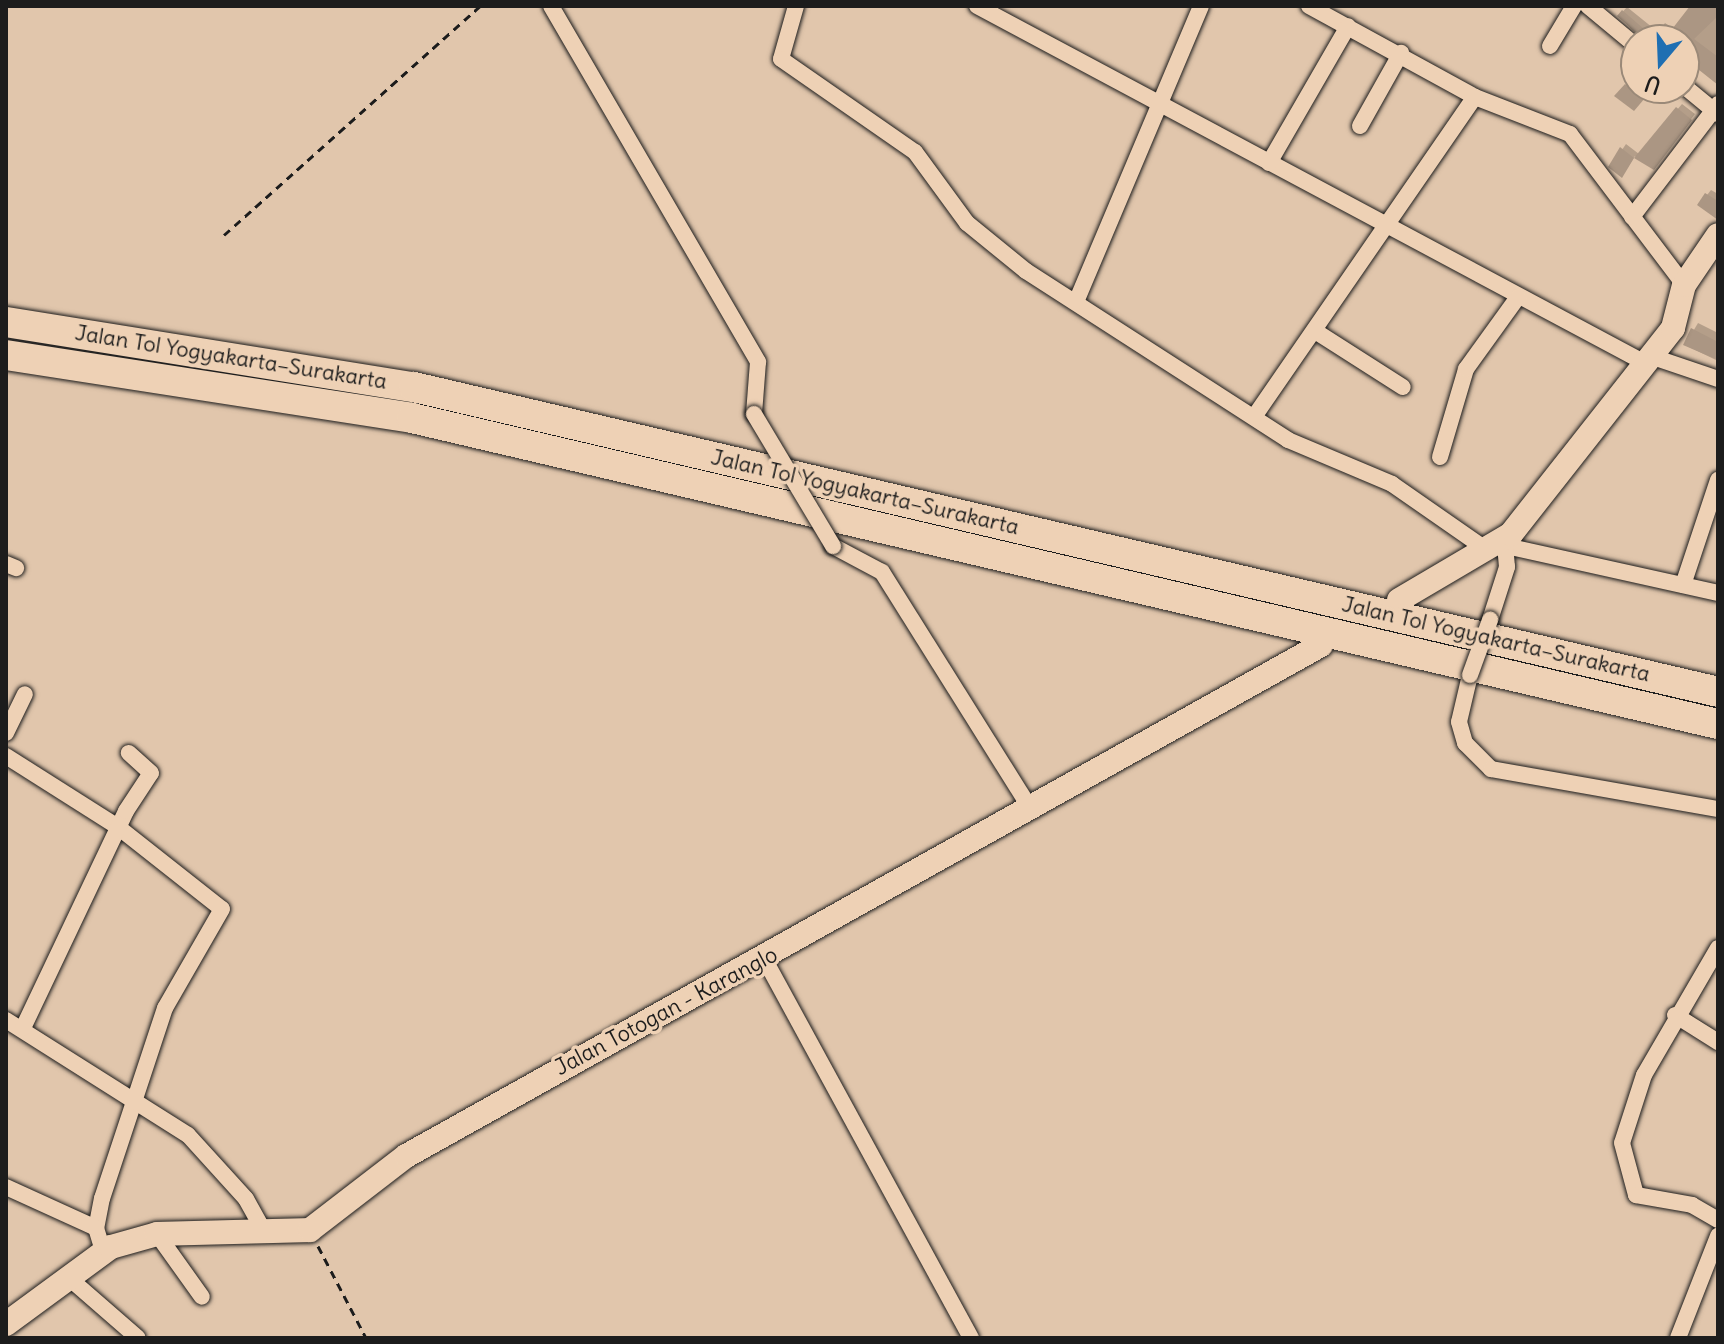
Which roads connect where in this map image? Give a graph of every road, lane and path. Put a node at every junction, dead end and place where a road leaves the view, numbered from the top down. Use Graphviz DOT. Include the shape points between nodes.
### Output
graph roads {
  1 [pos="480,6"];
  2 [pos="551,6"];
  3 [pos="796,6"];
  4 [pos="977,6"];
  5 [pos="1201,6"];
  6 [pos="1574,6"];
  7 [pos="1588,6"];
  8 [pos="1314,7"];
  9 [pos="1348,26"];
  10 [pos="1620,33"];
  11 [pos="1550,46"];
  12 [pos="1401,53"];
  13 [pos="1475,97"];
  14 [pos="1160,103"];
  15 [pos="1716,109"];
  16 [pos="1360,126"];
  17 [pos="1269,163"];
  18 [pos="1632,217"];
  19 [pos="1387,229"];
  20 [pos="224,235"];
  21 [pos="1718,235"];
  22 [pos="1684,285"];
  23 [pos="1518,297"];
  24 [pos="1076,302"];
  25 [pos="6,322"];
  26 [pos="1315,331"];
  27 [pos="6,355"];
  28 [pos="1647,360"];
  29 [pos="1718,379"];
  30 [pos="1403,387"];
  31 [pos="1256,414"];
  32 [pos="1440,457"];
  33 [pos="1718,480"];
  34 [pos="1497,546"];
  35 [pos="1683,585"];
  36 [pos="1718,593"];
  37 [pos="1399,600"];
  38 [pos="1321,645"];
  39 [pos="1718,692"];
  40 [pos="25,694"];
  41 [pos="1718,724"];
  42 [pos="6,733"];
  43 [pos="129,753"];
  44 [pos="6,756"];
  45 [pos="1029,806"];
  46 [pos="1718,809"];
  47 [pos="118,827"];
  48 [pos="1718,948"];
  49 [pos="765,960"];
  50 [pos="1675,1015"];
  51 [pos="12,1026"];
  52 [pos="1718,1042"];
  53 [pos="138,1104"];
  54 [pos="6,1187"];
  55 [pos="1718,1220"];
  56 [pos="286,1231"];
  57 [pos="157,1234"];
  58 [pos="1718,1236"];
  59 [pos="99,1240"];
  60 [pos="69,1278"];
  61 [pos="202,1297"];
  62 [pos="6,1324"];
  63 [pos="138,1338"];
  64 [pos="366,1338"];
  65 [pos="971,1338"];
  66 [pos="1678,1338"];
  1 -- 20 [label="path"];
  2 -- 45 [label="street, bridge" via="758,362 754,414 833,546 882,572"];
  3 -- 24 [label="street" via="781,59 915,152 967,223"];
  4 -- 14 [label="street"];
  5 -- 14 [label="street"];
  6 -- 11 [label="street"];
  7 -- 10 [label="street"];
  8 -- 9 [label="street"];
  9 -- 12 [label="street"];
  9 -- 17 [label="street"];
  12 -- 13 [label="street"];
  12 -- 16 [label="street"];
  13 -- 18 [label="street" via="1570,134"];
  13 -- 19 [label="street"];
  14 -- 17 [label="street"];
  14 -- 24 [label="street"];
  15 -- 18 [label="street"];
  17 -- 19 [label="street"];
  18 -- 22 [label="street"];
  19 -- 23 [label="street"];
  19 -- 26 [label="street"];
  21 -- 22 [label="main road"];
  22 -- 28 [label="main road" via="1673,328"];
  23 -- 28 [label="street"];
  23 -- 32 [label="street" via="1466,369"];
  24 -- 31 [label="street"];
  25 -- 39 [label="highway, Jalan Tol Yogyakarta–Surakarta" via="414,387"];
  26 -- 30 [label="street"];
  26 -- 31 [label="street"];
  27 -- 41 [label="highway, Jalan Tol Yogyakarta–Surakarta" via="412,418"];
  28 -- 29 [label="street"];
  28 -- 34 [label="main road" via="1548,492"];
  31 -- 34 [label="street" via="1288,440 1401,489"];
  33 -- 35 [label="street"];
  34 -- 35 [label="street"];
  34 -- 37 [label="main road"];
  34 -- 46 [label="street, bridge" via="1507,567 1470,675 1459,722 1465,743 1491,769"];
  35 -- 36 [label="street"];
  38 -- 45 [label="main road, Jalan Totogan - Karanglo"];
  40 -- 42 [label="street"];
  43 -- 47 [label="street" via="151,773"];
  44 -- 47 [label="street"];
  45 -- 49 [label="main road, Jalan Totogan - Karanglo"];
  47 -- 51 [label="street"];
  47 -- 53 [label="street" via="222,909 165,1008"];
  48 -- 50 [label="street"];
  49 -- 56 [label="main road, Jalan Totogan - Karanglo" via="406,1156"];
  49 -- 65 [label="street"];
  50 -- 52 [label="street"];
  50 -- 55 [label="street" via="1625,1124 1623,1163 1642,1199 1692,1205"];
  51 -- 53 [label="street"];
  53 -- 56 [label="street" via="208,1155"];
  53 -- 59 [label="street"];
  54 -- 59 [label="street"];
  56 -- 57 [label="main road"];
  56 -- 64 [label="path"];
  57 -- 59 [label="main road"];
  57 -- 61 [label="street"];
  58 -- 66 [label="street"];
  59 -- 60 [label="main road"];
  60 -- 62 [label="main road"];
  60 -- 63 [label="street"];
}
